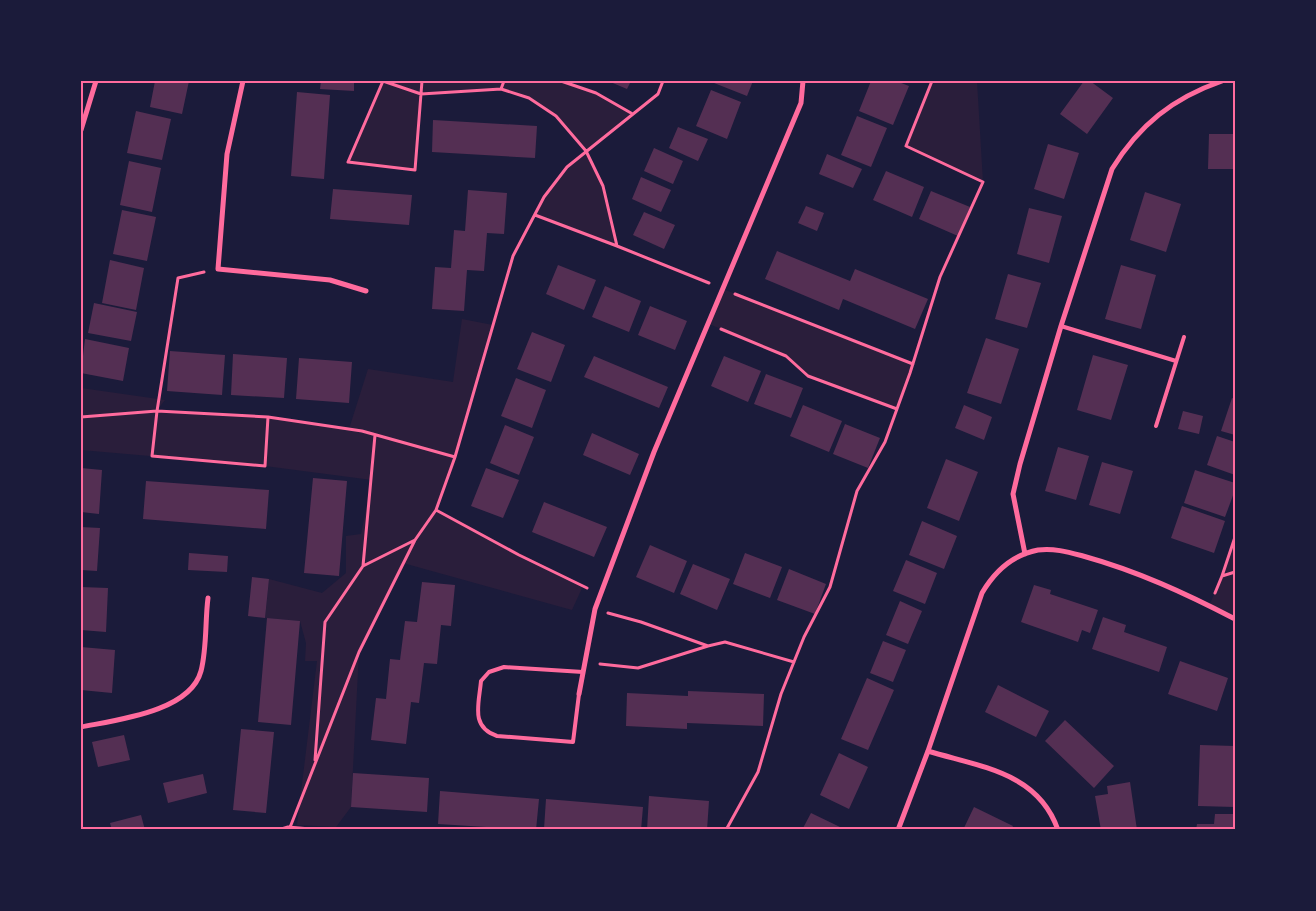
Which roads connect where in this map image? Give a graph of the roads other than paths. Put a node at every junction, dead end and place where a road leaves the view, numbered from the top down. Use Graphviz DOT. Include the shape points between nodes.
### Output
graph roads {
  1 [pos="96,81"];
  2 [pos="243,81"];
  3 [pos="803,81"];
  4 [pos="1222,81"];
  5 [pos="81,130"];
  6 [pos="366,291"];
  7 [pos="1061,326"];
  8 [pos="1184,337"];
  9 [pos="1176,360"];
  10 [pos="1156,426"];
  11 [pos="1025,554"];
  12 [pos="208,598"];
  13 [pos="1235,619"];
  14 [pos="583,672"];
  15 [pos="580,694"];
  16 [pos="81,727"];
  17 [pos="928,751"];
  18 [pos="898,830"];
  19 [pos="1058,830"];
  1 -- 5 [label="street"];
  2 -- 6 [label="street" via="227,154 218,269 330,280"];
  3 -- 14 [label="street" via="801,103 654,452 595,609"];
  4 -- 7 [label="street" via="1170,105 1153,118 1124,150 1103,192"];
  7 -- 9 [label="lane"];
  7 -- 11 [label="street" via="1014,494"];
  8 -- 9 [label="lane"];
  9 -- 10 [label="lane"];
  11 -- 13 [label="street" via="1054,549 1114,564"];
  11 -- 17 [label="street" via="1000,569 982,593"];
  12 -- 16 [label="street" via="201,672 184,695 163,707"];
  14 -- 15 [label="street"];
  14 -- 15 [label="lane" via="504,667 489,672 481,681 478,722 486,732 497,736 573,742"];
  17 -- 18 [label="street"];
  17 -- 19 [label="street" via="996,771 1024,784 1047,805"];
}
